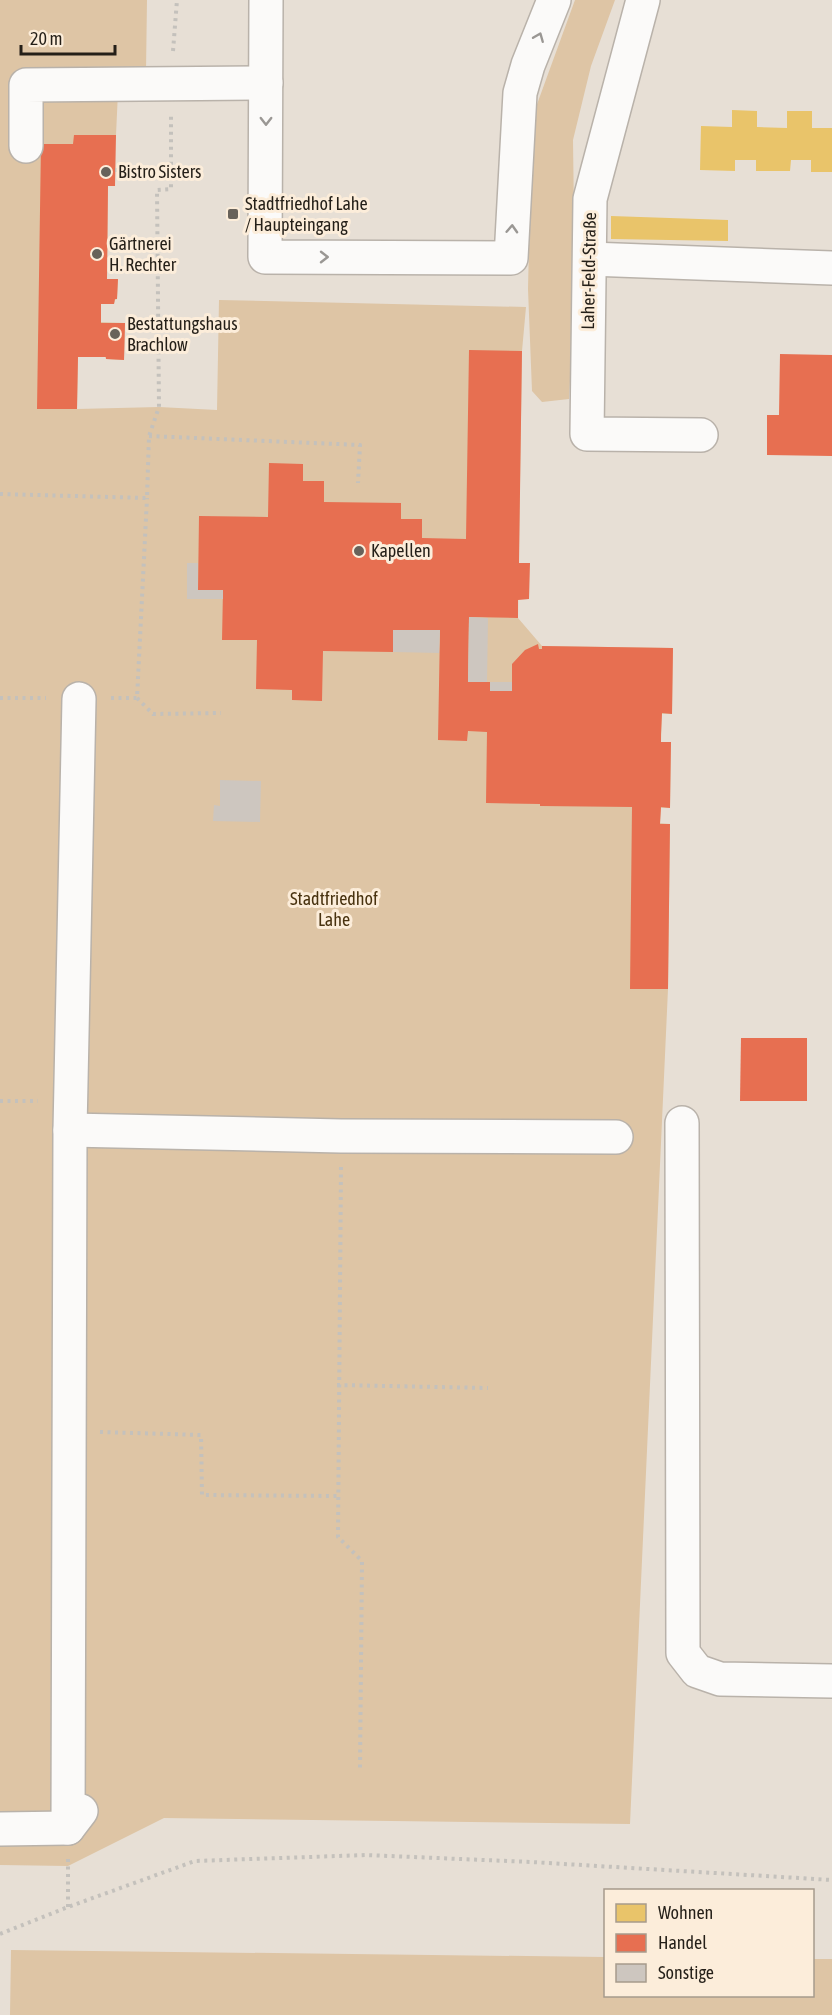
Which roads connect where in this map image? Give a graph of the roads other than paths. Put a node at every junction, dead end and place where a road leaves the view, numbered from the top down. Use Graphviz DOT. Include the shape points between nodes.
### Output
graph roads {
  1 [pos="266,0"];
  2 [pos="554,0"];
  3 [pos="643,0"];
  4 [pos="266,82"];
  5 [pos="26,146"];
  6 [pos="590,259"];
  7 [pos="832,268"];
  8 [pos="701,435"];
  9 [pos="79,699"];
  10 [pos="682,1123"];
  11 [pos="70,1130"];
  12 [pos="616,1137"];
  13 [pos="832,1681"];
  14 [pos="90,1797"];
  15 [pos="68,1828"];
  16 [pos="0,1829"];
  1 -- 4 [label="street"];
  4 -- 2 [label="street, one-way" via="265,257 511,258 520,93"];
  3 -- 6 [label="street, Laher-Feld-Straße" via="590,199"];
  4 -- 5 [label="street" via="26,86"];
  6 -- 7 [label="street"];
  6 -- 8 [label="street, Laher-Feld-Straße" via="587,434"];
  9 -- 11 [label="street"];
  10 -- 13 [label="street" via="683,1653 697,1671 720,1679"];
  11 -- 12 [label="street"];
  11 -- 15 [label="street"];
  14 -- 15 [label="street"];
  15 -- 16 [label="street"];
}
